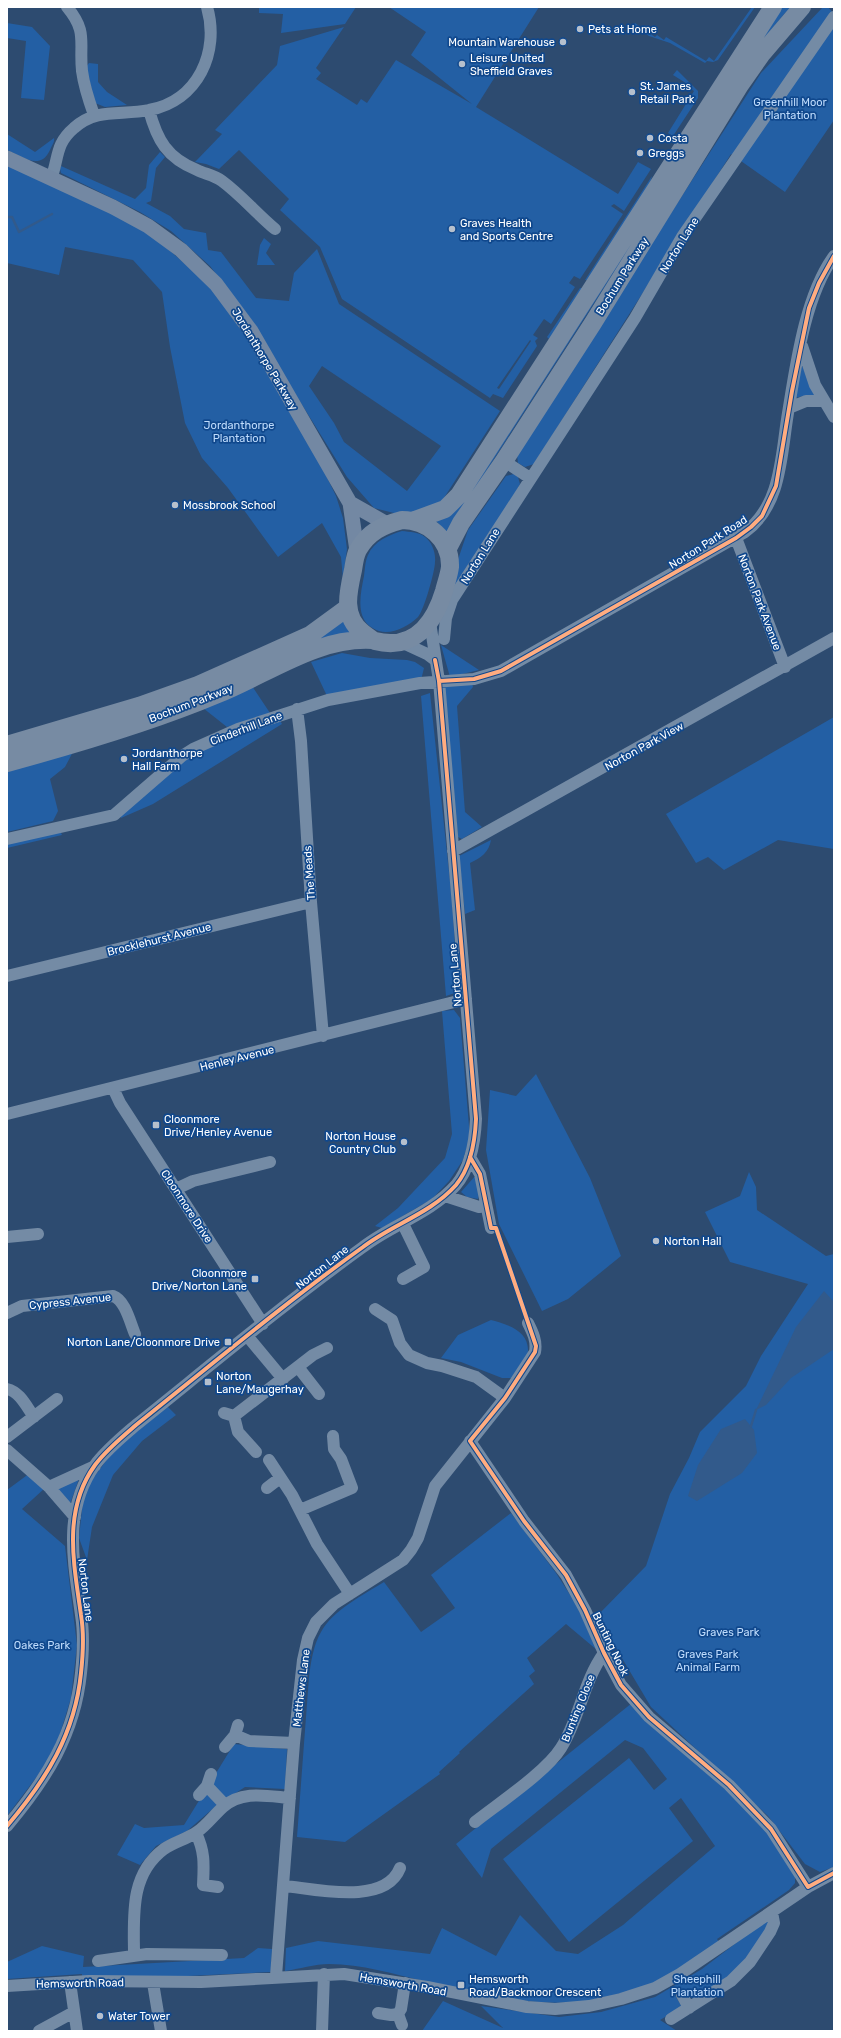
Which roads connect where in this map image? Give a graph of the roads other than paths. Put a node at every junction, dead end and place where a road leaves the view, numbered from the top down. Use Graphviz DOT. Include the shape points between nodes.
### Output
graph roads {
  1 [pos="67,7"];
  2 [pos="207,7"];
  3 [pos="773,7"];
  4 [pos="802,7"];
  5 [pos="834,17"];
  6 [pos="149,110"];
  7 [pos="94,115"];
  8 [pos="7,158"];
  9 [pos="51,179"];
  10 [pos="275,229"];
  11 [pos="834,256"];
  12 [pos="801,345"];
  13 [pos="824,401"];
  14 [pos="789,408"];
  15 [pos="834,417"];
  16 [pos="504,461"];
  17 [pos="530,478"];
  18 [pos="350,504"];
  19 [pos="415,520"];
  20 [pos="387,524"];
  21 [pos="736,538"];
  22 [pos="447,550"];
  23 [pos="357,551"];
  24 [pos="347,608"];
  25 [pos="430,622"];
  26 [pos="834,638"];
  27 [pos="444,639"];
  28 [pos="372,640"];
  29 [pos="401,642"];
  30 [pos="435,660"];
  31 [pos="785,667"];
  32 [pos="439,681"];
  33 [pos="296,709"];
  34 [pos="7,745"];
  35 [pos="7,762"];
  36 [pos="7,839"];
  37 [pos="453,851"];
  38 [pos="311,902"];
  39 [pos="7,976"];
  40 [pos="466,999"];
  41 [pos="323,1036"];
  42 [pos="113,1088"];
  43 [pos="7,1114"];
  44 [pos="470,1157"];
  45 [pos="270,1162"];
  46 [pos="176,1189"];
  47 [pos="445,1196"];
  48 [pos="486,1206"];
  49 [pos="403,1224"];
  50 [pos="491,1228"];
  51 [pos="38,1234"];
  52 [pos="7,1237"];
  53 [pos="403,1279"];
  54 [pos="375,1310"];
  55 [pos="7,1313"];
  56 [pos="528,1323"];
  57 [pos="263,1324"];
  58 [pos="135,1334"];
  59 [pos="248,1337"];
  60 [pos="327,1348"];
  61 [pos="298,1367"];
  62 [pos="283,1379"];
  63 [pos="7,1389"];
  64 [pos="319,1394"];
  65 [pos="505,1398"];
  66 [pos="57,1399"];
  67 [pos="34,1416"];
  68 [pos="333,1436"];
  69 [pos="7,1437"];
  70 [pos="470,1441"];
  71 [pos="7,1450"];
  72 [pos="256,1452"];
  73 [pos="269,1460"];
  74 [pos="95,1466"];
  75 [pos="280,1478"];
  76 [pos="49,1487"];
  77 [pos="267,1488"];
  78 [pos="300,1510"];
  79 [pos="75,1517"];
  80 [pos="350,1594"];
  81 [pos="604,1653"];
  82 [pos="294,1743"];
  83 [pos="225,1747"];
  84 [pos="211,1774"];
  85 [pos="207,1786"];
  86 [pos="199,1795"];
  87 [pos="290,1798"];
  88 [pos="225,1805"];
  89 [pos="475,1822"];
  90 [pos="7,1826"];
  91 [pos="196,1833"];
  92 [pos="400,1868"];
  93 [pos="834,1873"];
  94 [pos="285,1886"];
  95 [pos="218,1887"];
  96 [pos="808,1887"];
  97 [pos="772,1912"];
  98 [pos="222,1955"];
  99 [pos="134,1956"];
  100 [pos="98,1961"];
  101 [pos="324,1974"];
  102 [pos="276,1976"];
  103 [pos="70,1982"];
  104 [pos="153,1983"];
  105 [pos="405,1983"];
  106 [pos="7,1986"];
  107 [pos="682,1995"];
  108 [pos="689,2008"];
  109 [pos="74,2012"];
  110 [pos="378,2013"];
  111 [pos="671,2019"];
  112 [pos="39,2031"];
  113 [pos="77,2031"];
  114 [pos="161,2031"];
  115 [pos="322,2031"];
  1 -- 7 [label="street" via="82,31 82,72"];
  2 -- 6 [label="street" via="212,33 210,50 200,76 184,95"];
  3 -- 19 [label="highway, Bochum Parkway" via="464,489 445,509"];
  4 -- 16 [label="highway, Bochum Parkway" via="761,55 740,85"];
  5 -- 17 [label="street, Norton Lane" via="682,237 635,318"];
  6 -- 7 [label="street"];
  6 -- 10 [label="street" via="156,134 169,153 184,164 222,181"];
  7 -- 9 [label="street" via="65,137 58,150"];
  8 -- 9 [label="main road, Jordanthorpe Parkway"];
  9 -- 18 [label="main road, Jordanthorpe Parkway" via="148,226 181,250 216,284 251,331"];
  11 -- 12 [label="street, Norton Park Road" via="813,297"];
  12 -- 13 [label="street"];
  12 -- 14 [label="street, Norton Park Road"];
  13 -- 14 [label="street" via="806,401"];
  13 -- 15 [label="street"];
  14 -- 21 [label="street, Norton Park Road" via="776,486 770,502 757,522"];
  16 -- 17 [label="street"];
  16 -- 22 [label="highway, Bochum Parkway" via="461,523"];
  17 -- 27 [label="street, Norton Lane" via="452,600 446,618"];
  18 -- 20 [label="main road"];
  18 -- 23 [label="main road, Jordanthorpe Parkway"];
  19 -- 20 [label="highway"];
  19 -- 22 [label="highway" via="431,528 441,537"];
  20 -- 23 [label="highway" via="372,533"];
  21 -- 31 [label="street, Norton Park Avenue"];
  21 -- 32 [label="street, Norton Park Road" via="501,671 474,679"];
  22 -- 25 [label="highway" via="450,566 448,577 441,601"];
  23 -- 24 [label="highway"];
  24 -- 28 [label="highway" via="356,627"];
  24 -- 34 [label="highway, Bochum Parkway" via="310,635 198,686"];
  25 -- 29 [label="highway" via="412,638"];
  25 -- 30 [label="street, Norton Lane"];
  26 -- 31 [label="street, Norton Park View"];
  28 -- 29 [label="highway" via="386,644"];
  28 -- 35 [label="highway, Bochum Parkway" via="353,639 318,649 218,694 151,719"];
  29 -- 30 [label="street"];
  30 -- 32 [label="street, Norton Lane"];
  31 -- 37 [label="street, Norton Park View"];
  32 -- 33 [label="street, Cinderhill Lane" via="334,699"];
  32 -- 37 [label="street, Norton Lane"];
  33 -- 36 [label="street, Cinderhill Lane" via="238,728 193,749 114,815"];
  33 -- 38 [label="street, The Meads" via="301,741"];
  37 -- 40 [label="street, Norton Lane"];
  38 -- 39 [label="street, Brocklehurst Avenue"];
  38 -- 41 [label="street, The Meads"];
  40 -- 41 [label="street, Henley Avenue"];
  40 -- 44 [label="street, Norton Lane" via="476,1119 476,1139"];
  41 -- 42 [label="street, Henley Avenue"];
  42 -- 43 [label="street, Henley Avenue"];
  42 -- 46 [label="street, Cloonmore Drive"];
  44 -- 47 [label="street, Norton Lane" via="464,1174"];
  44 -- 48 [label="street" via="480,1174"];
  45 -- 46 [label="street" via="193,1181"];
  46 -- 57 [label="street, Cloonmore Drive"];
  47 -- 48 [label="street" via="479,1207"];
  47 -- 49 [label="street, Norton Lane"];
  48 -- 50 [label="street"];
  49 -- 53 [label="street" via="424,1267"];
  49 -- 57 [label="street, Norton Lane" via="364,1245"];
  51 -- 52 [label="street"];
  54 -- 65 [label="street" via="392,1320 403,1349 409,1355 476,1377"];
  55 -- 58 [label="street, Cypress Avenue" via="22,1306 113,1296 121,1302"];
  56 -- 65 [label="street, Matthews Lane" via="534,1336 535,1352"];
  57 -- 59 [label="street, Norton Lane"];
  59 -- 62 [label="street"];
  59 -- 74 [label="street, Norton Lane" via="136,1425 110,1448"];
  60 -- 61 [label="street"];
  61 -- 62 [label="street"];
  61 -- 64 [label="street"];
  62 -- 72 [label="street" via="229,1414 238,1432"];
  63 -- 67 [label="street" via="18,1395"];
  65 -- 70 [label="street, Matthews Lane"];
  66 -- 67 [label="street"];
  67 -- 69 [label="street"];
  68 -- 78 [label="street" via="334,1449 352,1488"];
  70 -- 80 [label="street, Matthews Lane" via="435,1486 418,1538 411,1550 403,1560"];
  70 -- 81 [label="street, Bunting Nook" via="524,1521 566,1575"];
  71 -- 76 [label="street"];
  73 -- 75 [label="street"];
  74 -- 76 [label="street"];
  74 -- 79 [label="street, Norton Lane" via="79,1494"];
  75 -- 77 [label="street"];
  75 -- 78 [label="street"];
  76 -- 79 [label="street"];
  78 -- 80 [label="street" via="314,1539"];
  79 -- 90 [label="street, Norton Lane" via="74,1571 82,1624 81,1673 77,1696 62,1747 48,1772"];
  80 -- 82 [label="street, Matthews Lane" via="334,1604 316,1622 308,1638 303,1660"];
  81 -- 89 [label="street, Bunting Close" via="591,1674 570,1730 555,1756"];
  81 -- 96 [label="street, Bunting Nook" via="622,1685 649,1717 729,1785 771,1829"];
  82 -- 83 [label="street" via="249,1741 236,1730"];
  82 -- 87 [label="street, Matthews Lane"];
  84 -- 85 [label="street"];
  85 -- 86 [label="street"];
  85 -- 88 [label="street"];
  87 -- 88 [label="street" via="241,1796"];
  87 -- 94 [label="street, Matthews Lane"];
  88 -- 91 [label="street"];
  91 -- 95 [label="street" via="204,1860 202,1885"];
  91 -- 99 [label="street" via="165,1848 144,1870 134,1902"];
  92 -- 94 [label="street" via="393,1879 368,1892"];
  93 -- 96 [label="street, Hemsworth Road"];
  94 -- 102 [label="street, Matthews Lane"];
  96 -- 97 [label="street, Hemsworth Road"];
  97 -- 105 [label="street, Hemsworth Road" via="655,1988 589,2006 555,2009 527,2007"];
  97 -- 108 [label="street" via="774,1923 750,1962 731,1981"];
  98 -- 99 [label="street"];
  99 -- 100 [label="street"];
  101 -- 102 [label="street, Hemsworth Road"];
  101 -- 105 [label="street, Hemsworth Road" via="344,1974"];
  101 -- 115 [label="street"];
  102 -- 104 [label="street, Hemsworth Road"];
  103 -- 104 [label="street, Hemsworth Road"];
  103 -- 106 [label="street, Hemsworth Road"];
  103 -- 109 [label="street"];
  104 -- 114 [label="street"];
  105 -- 110 [label="street" via="400,2020"];
  107 -- 108 [label="street"];
  108 -- 111 [label="street"];
  109 -- 112 [label="street"];
  109 -- 113 [label="street"];
}
